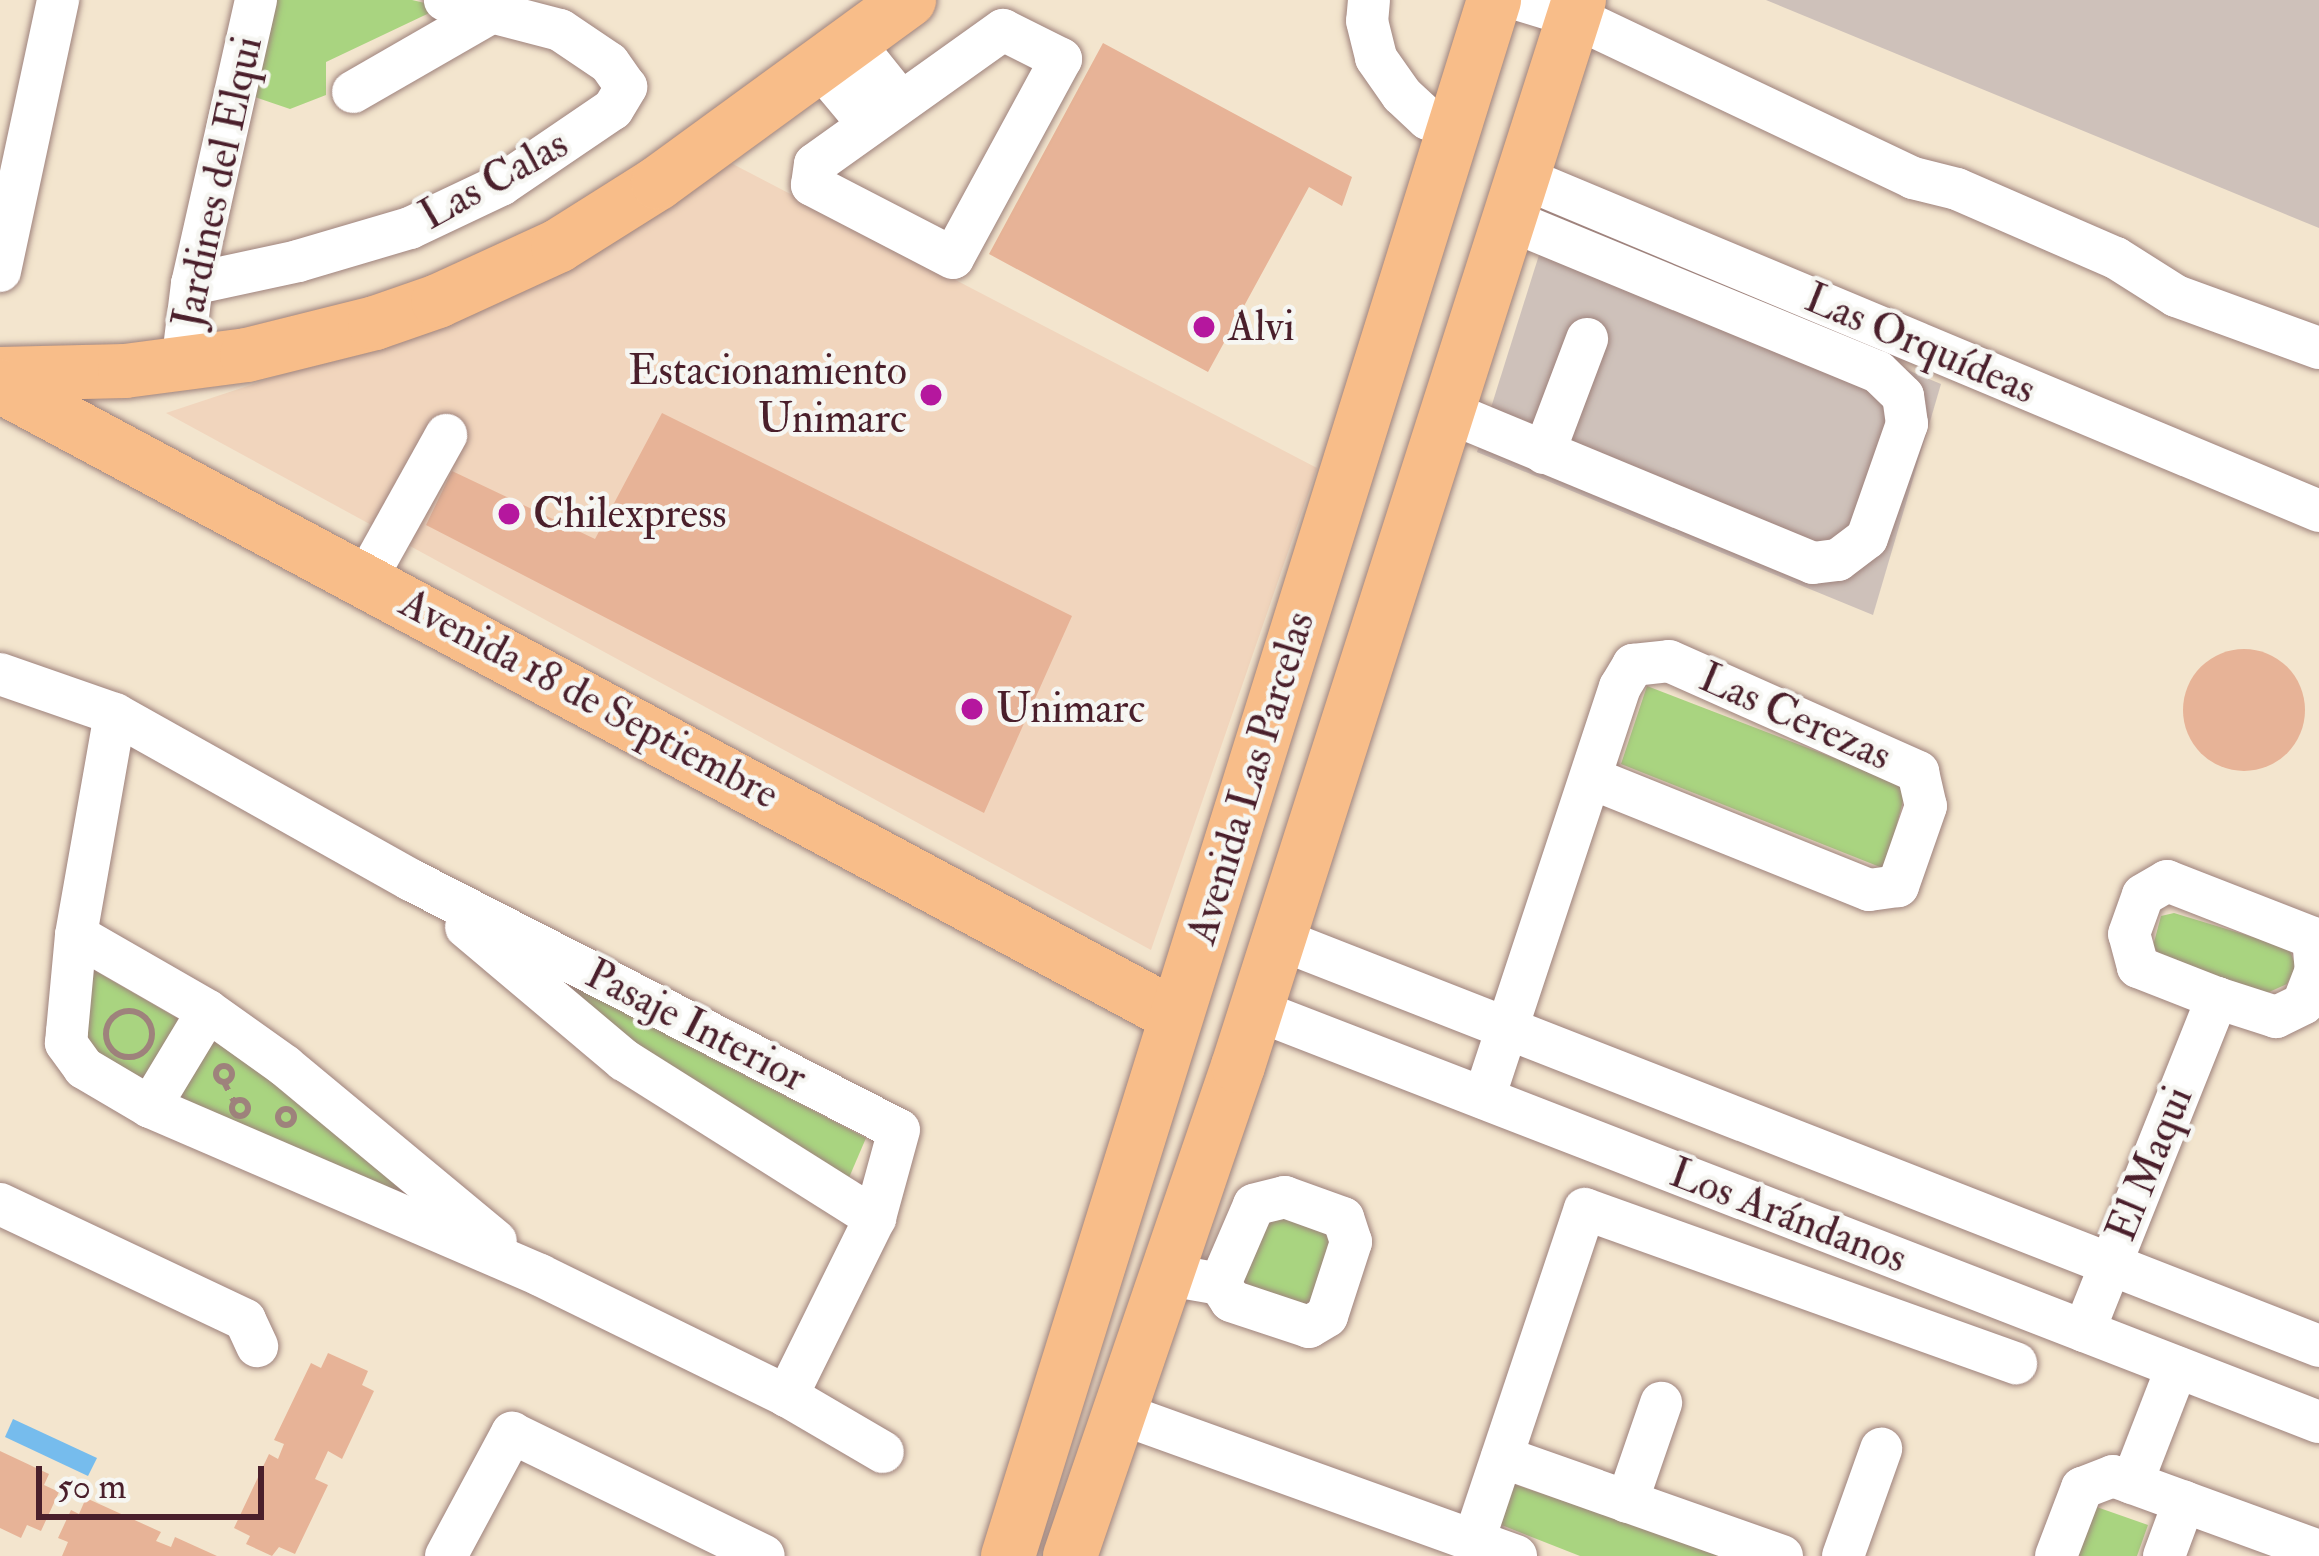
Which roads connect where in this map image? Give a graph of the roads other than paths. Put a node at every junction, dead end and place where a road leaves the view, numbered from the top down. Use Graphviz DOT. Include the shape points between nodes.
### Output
graph roads {
  1 [pos="58,0"];
  2 [pos="256,0"];
  3 [pos="446,0"];
  4 [pos="909,0"];
  5 [pos="1369,0"];
  6 [pos="1495,0"];
  7 [pos="1520,0"];
  8 [pos="1575,8"];
  9 [pos="492,12"];
  10 [pos="836,53"];
  11 [pos="353,92"];
  12 [pos="885,114"];
  13 [pos="1454,130"];
  14 [pos="1514,198"];
  15 [pos="0,271"];
  16 [pos="192,284"];
  17 [pos="1587,339"];
  18 [pos="2319,348"];
  19 [pos="182,365"];
  20 [pos="0,374"];
  21 [pos="0,386"];
  22 [pos="1446,411"];
  23 [pos="446,435"];
  24 [pos="1544,453"];
  25 [pos="2319,511"];
  26 [pos="366,579"];
  27 [pos="0,674"];
  28 [pos="115,714"];
  29 [pos="1591,778"];
  30 [pos="411,880"];
  31 [pos="76,935"];
  32 [pos="1279,939"];
  33 [pos="2217,998"];
  34 [pos="1256,1010"];
  35 [pos="208,1011"];
  36 [pos="1176,1016"];
  37 [pos="1506,1028"];
  38 [pos="1484,1098"];
  39 [pos="150,1106"];
  40 [pos="0,1204"];
  41 [pos="874,1219"];
  42 [pos="2110,1264"];
  43 [pos="540,1275"];
  44 [pos="2084,1331"];
  45 [pos="257,1346"];
  46 [pos="2319,1346"];
  47 [pos="2016,1363"];
  48 [pos="2177,1367"];
  49 [pos="787,1396"];
  50 [pos="1661,1403"];
  51 [pos="1120,1413"];
  52 [pos="2319,1422"];
  53 [pos="1880,1449"];
  54 [pos="884,1452"];
  55 [pos="1502,1457"];
  56 [pos="2132,1483"];
  57 [pos="1627,1502"];
  58 [pos="2184,1502"];
  59 [pos="1474,1540"];
  60 [pos="2319,1551"];
  61 [pos="446,1556"];
  62 [pos="764,1556"];
  63 [pos="1008,1556"];
  64 [pos="1070,1556"];
  65 [pos="1516,1556"];
  66 [pos="1782,1556"];
  67 [pos="1843,1556"];
  68 [pos="2056,1556"];
  69 [pos="2164,1556"];
  1 -- 15 [label="street"];
  2 -- 16 [label="street, Jardines del Elqui"];
  3 -- 9 [label="street, Las Calas"];
  4 -- 10 [label="main road"];
  5 -- 13 [label="street" via="1376,58 1415,107"];
  6 -- 13 [label="main road, Avenida Las Parcelas"];
  7 -- 8 [label="street"];
  8 -- 14 [label="main road, Avenida Las Parcelas"];
  8 -- 18 [label="street" via="1913,178 2116,258 2176,296"];
  9 -- 11 [label="street"];
  9 -- 16 [label="street, Las Calas" via="560,30 610,63 626,87 613,109 501,185 410,228"];
  10 -- 12 [label="street"];
  10 -- 19 [label="main road" via="658,183 499,275 375,323"];
  12 -- 12 [label="street" via="814,164 812,185 953,258 1061,59 1003,30"];
  13 -- 36 [label="main road, Avenida Las Parcelas"];
  14 -- 22 [label="main road, Avenida Las Parcelas"];
  14 -- 24 [label="street" via="1878,372 1907,410 1873,527 1849,554 1826,562 1800,561"];
  14 -- 25 [label="street, Las Orquídeas"];
  16 -- 19 [label="street, Jardines del Elqui"];
  17 -- 24 [label="street"];
  19 -- 20 [label="main road"];
  21 -- 26 [label="main road, Avenida 18 de Septiembre"];
  22 -- 24 [label="street"];
  22 -- 32 [label="main road, Avenida Las Parcelas"];
  23 -- 26 [label="street"];
  26 -- 36 [label="main road, Avenida 18 de Septiembre"];
  27 -- 28 [label="street, Pasaje Interior"];
  28 -- 30 [label="street, Pasaje Interior"];
  28 -- 31 [label="street"];
  29 -- 29 [label="street, Las Cerezas" via="1869,890 1898,886 1925,806 1918,772 1669,661 1633,665"];
  29 -- 37 [label="street, Las Cerezas"];
  30 -- 41 [label="street, Pasaje Interior" via="624,1060"];
  30 -- 41 [label="street, Pasaje Interior" via="899,1130"];
  31 -- 35 [label="street"];
  31 -- 39 [label="street" via="66,1043 85,1068"];
  32 -- 34 [label="main road, Avenida Las Parcelas"];
  32 -- 37 [label="street, Los Arándanos"];
  33 -- 42 [label="street, El Maqui"];
  34 -- 36 [label="main road"];
  34 -- 38 [label="street, Los Arándanos"];
  34 -- 51 [label="main road, Avenida Las Parcelas" via="1195,1280"];
  35 -- 39 [label="street"];
  35 -- 43 [label="street"];
  36 -- 63 [label="main road, Avenida Las Parcelas"];
  37 -- 38 [label="street, Las Cerezas"];
  37 -- 42 [label="street, Los Arándanos"];
  38 -- 44 [label="street, Los Arándanos"];
  39 -- 43 [label="street"];
  40 -- 45 [label="street" via="245,1320"];
  41 -- 49 [label="street, Pasaje Interior"];
  42 -- 44 [label="street, El Maqui"];
  42 -- 46 [label="street, Los Arándanos"];
  43 -- 49 [label="street"];
  44 -- 48 [label="street, Los Arándanos"];
  47 -- 55 [label="street" via="1585,1209"];
  48 -- 52 [label="street, Los Arándanos"];
  48 -- 56 [label="street"];
  49 -- 54 [label="street"];
  50 -- 57 [label="street"];
  51 -- 59 [label="street"];
  51 -- 64 [label="main road, Avenida Las Parcelas"];
  53 -- 67 [label="street"];
  55 -- 57 [label="street"];
  55 -- 59 [label="street"];
  56 -- 58 [label="street"];
  56 -- 68 [label="street" via="2113,1476 2082,1488"];
  57 -- 66 [label="street"];
  58 -- 60 [label="street"];
  58 -- 69 [label="street"];
  59 -- 65 [label="street"];
  61 -- 62 [label="street" via="512,1433"];
}
